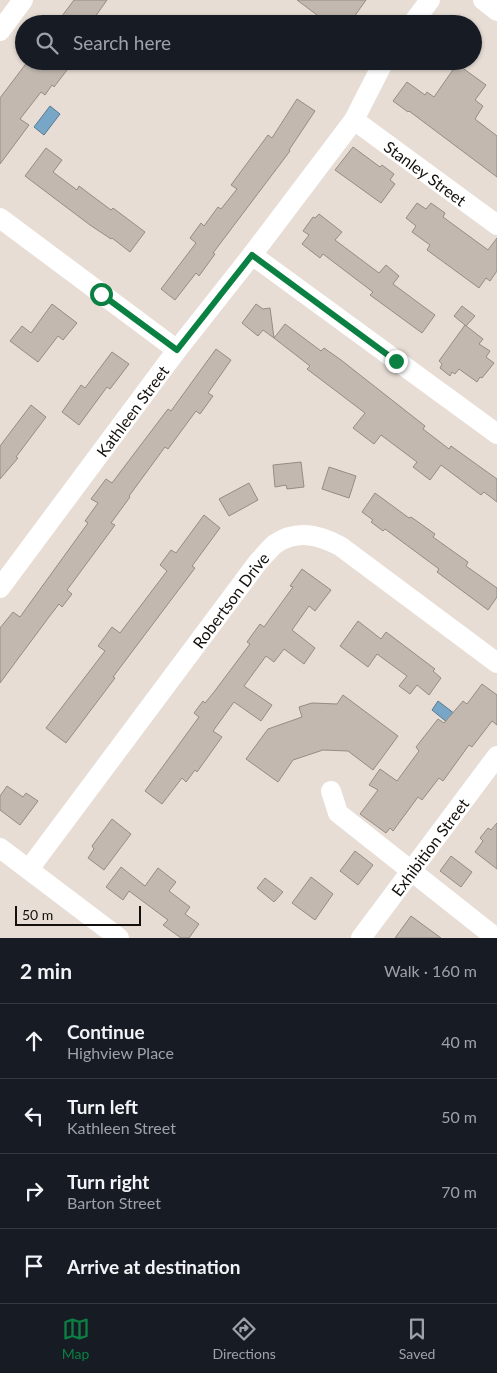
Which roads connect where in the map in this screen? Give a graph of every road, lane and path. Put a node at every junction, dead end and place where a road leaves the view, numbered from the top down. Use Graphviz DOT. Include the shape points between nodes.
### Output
graph roads {
  1 [pos="23,0"];
  2 [pos="430,0"];
  3 [pos="483,0"];
  4 [pos="497,11"];
  5 [pos="419,15"];
  6 [pos="0,31"];
  7 [pos="379,70"];
  8 [pos="354,120"];
  9 [pos="0,218"];
  10 [pos="497,225"];
  11 [pos="252,255"];
  12 [pos="177,350"];
  13 [pos="497,434"];
  14 [pos="0,588"];
  15 [pos="497,664"];
  16 [pos="497,756"];
  17 [pos="331,791"];
  18 [pos="0,848"];
  19 [pos="29,869"];
  20 [pos="412,871"];
  21 [pos="119,938"];
  22 [pos="361,938"];
  23 [pos="496,938"];
  1 -- 6 [label="street"];
  2 -- 5 [label="street"];
  3 -- 4 [label="street"];
  7 -- 8 [label="street, Kathleen Street"];
  8 -- 10 [label="street, Stanley Street"];
  8 -- 11 [label="street, Kathleen Street"];
  9 -- 12 [label="street"];
  11 -- 12 [label="street, Kathleen Street"];
  11 -- 13 [label="street"];
  12 -- 14 [label="street, Kathleen Street"];
  15 -- 19 [label="street, Robertson Drive" via="340,546 306,534 290,537 276,544 258,562"];
  16 -- 20 [label="street, Exhibition Street"];
  17 -- 20 [label="street" via="338,812"];
  18 -- 19 [label="street"];
  19 -- 21 [label="street"];
  20 -- 22 [label="street, Exhibition Street"];
  20 -- 23 [label="street"];
}
